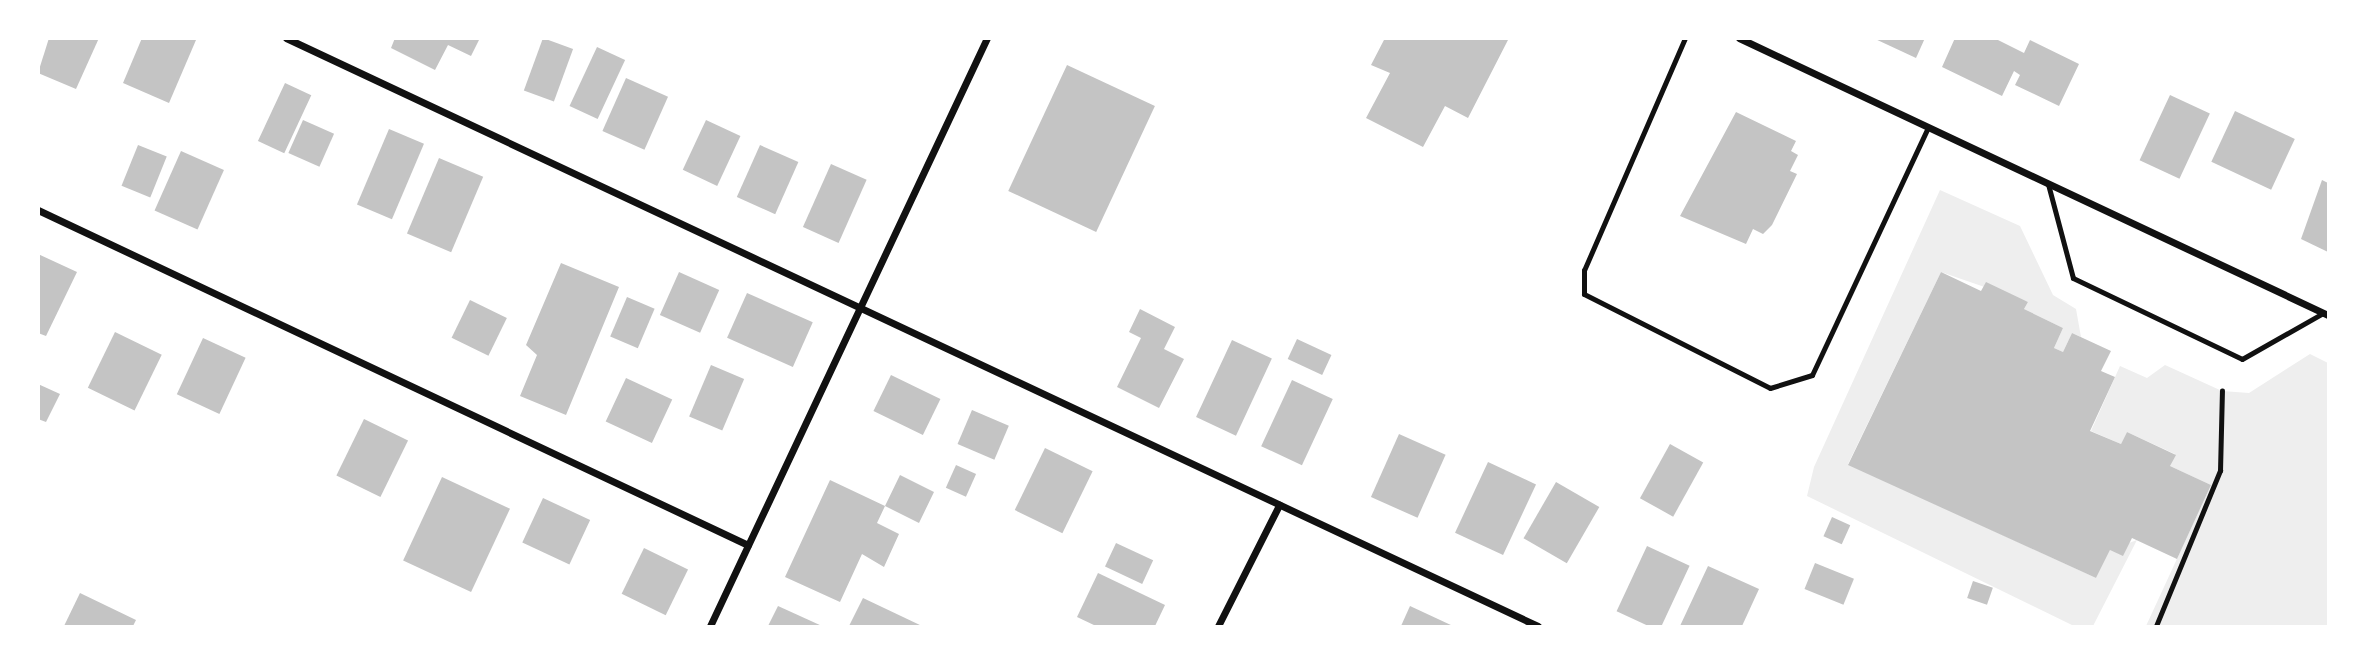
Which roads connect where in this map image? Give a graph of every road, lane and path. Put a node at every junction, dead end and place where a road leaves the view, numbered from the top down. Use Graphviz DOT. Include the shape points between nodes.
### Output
graph roads {
  1 [pos="286,38"];
  2 [pos="987,38"];
  3 [pos="1685,38"];
  4 [pos="1739,38"];
  5 [pos="1928,127"];
  6 [pos="2048,184"];
  7 [pos="38,210"];
  8 [pos="859,307"];
  9 [pos="2326,314"];
  10 [pos="2222,391"];
  11 [pos="1279,505"];
  12 [pos="748,545"];
  13 [pos="710,626"];
  14 [pos="1218,626"];
  15 [pos="1538,626"];
  16 [pos="2156,626"];
  1 -- 8 [label="street"];
  2 -- 8 [label="street"];
  3 -- 5 [label="lane" via="1584,270 1584,294 1770,388 1812,375"];
  4 -- 5 [label="street"];
  5 -- 6 [label="street"];
  6 -- 9 [label="street"];
  6 -- 9 [label="lane" via="2073,278 2242,359"];
  7 -- 12 [label="street"];
  8 -- 11 [label="street"];
  8 -- 12 [label="street"];
  10 -- 16 [label="path" via="2220,471"];
  11 -- 14 [label="street"];
  11 -- 15 [label="street"];
  12 -- 13 [label="street"];
}
